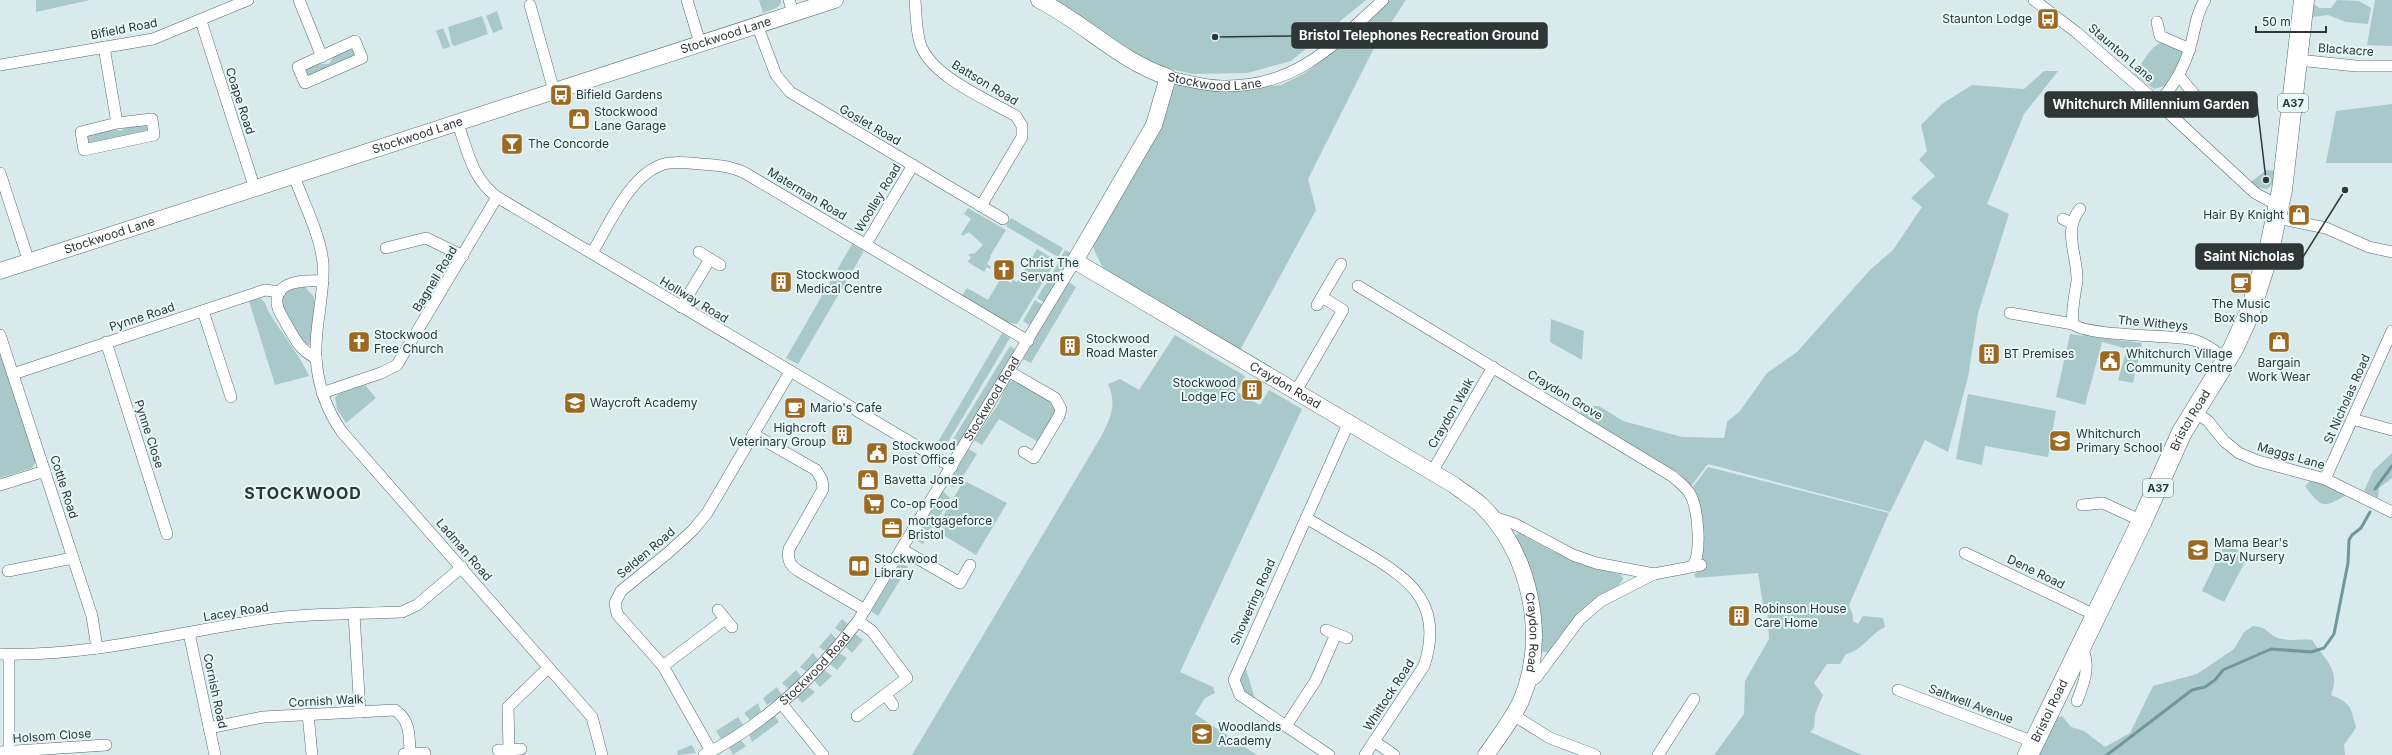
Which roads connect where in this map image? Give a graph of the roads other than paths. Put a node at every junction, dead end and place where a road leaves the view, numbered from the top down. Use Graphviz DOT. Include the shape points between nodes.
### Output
graph roads {
  1 [pos="248,0"];
  2 [pos="299,0"];
  3 [pos="687,0"];
  4 [pos="836,0"];
  5 [pos="915,0"];
  6 [pos="1039,0"];
  7 [pos="1384,0"];
  8 [pos="2034,0"];
  9 [pos="2205,0"];
  10 [pos="2304,0"];
  11 [pos="530,5"];
  12 [pos="791,6"];
  13 [pos="200,21"];
  14 [pos="2157,22"];
  15 [pos="757,25"];
  16 [pos="700,43"];
  17 [pos="104,47"];
  18 [pos="2190,49"];
  19 [pos="322,57"];
  20 [pos="2298,60"];
  21 [pos="0,65"];
  22 [pos="2392,66"];
  23 [pos="2179,76"];
  24 [pos="1168,77"];
  25 [pos="554,91"];
  26 [pos="2199,102"];
  27 [pos="2159,104"];
  28 [pos="117,123"];
  29 [pos="458,124"];
  30 [pos="913,165"];
  31 [pos="0,173"];
  32 [pos="294,176"];
  33 [pos="255,189"];
  34 [pos="497,198"];
  35 [pos="981,206"];
  36 [pos="2080,209"];
  37 [pos="2278,212"];
  38 [pos="1003,219"];
  39 [pos="866,244"];
  40 [pos="394,250"];
  41 [pos="699,252"];
  42 [pos="2392,252"];
  43 [pos="592,253"];
  44 [pos="463,256"];
  45 [pos="710,259"];
  46 [pos="29,262"];
  47 [pos="1075,262"];
  48 [pos="1341,264"];
  49 [pos="720,265"];
  50 [pos="0,272"];
  51 [pos="323,281"];
  52 [pos="1358,286"];
  53 [pos="280,292"];
  54 [pos="681,308"];
  55 [pos="203,311"];
  56 [pos="2010,313"];
  57 [pos="2073,324"];
  58 [pos="2392,331"];
  59 [pos="0,335"];
  60 [pos="1028,341"];
  61 [pos="106,342"];
  62 [pos="316,358"];
  63 [pos="2227,359"];
  64 [pos="1493,367"];
  65 [pos="790,372"];
  66 [pos="1010,372"];
  67 [pos="13,374"];
  68 [pos="1296,391"];
  69 [pos="322,393"];
  70 [pos="231,398"];
  71 [pos="2193,411"];
  72 [pos="2352,419"];
  73 [pos="1349,422"];
  74 [pos="2392,430"];
  75 [pos="753,434"];
  76 [pos="1024,452"];
  77 [pos="952,467"];
  78 [pos="45,471"];
  79 [pos="1432,472"];
  80 [pos="2325,479"];
  81 [pos="0,485"];
  82 [pos="2082,505"];
  83 [pos="2392,512"];
  84 [pos="1490,516"];
  85 [pos="1306,518"];
  86 [pos="2142,521"];
  87 [pos="168,534"];
  88 [pos="903,550"];
  89 [pos="1965,552"];
  90 [pos="73,558"];
  91 [pos="970,565"];
  92 [pos="1697,566"];
  93 [pos="462,567"];
  94 [pos="8,571"];
  95 [pos="1654,574"];
  96 [pos="718,610"];
  97 [pos="865,610"];
  98 [pos="354,614"];
  99 [pos="2095,615"];
  100 [pos="858,621"];
  101 [pos="189,633"];
  102 [pos="1336,634"];
  103 [pos="2080,644"];
  104 [pos="97,648"];
  105 [pos="5,654"];
  106 [pos="663,666"];
  107 [pos="548,668"];
  108 [pos="1526,683"];
  109 [pos="1898,690"];
  110 [pos="886,695"];
  111 [pos="1694,699"];
  112 [pos="2077,702"];
  113 [pos="781,703"];
  114 [pos="893,705"];
  115 [pos="360,712"];
  116 [pos="308,714"];
  117 [pos="1513,715"];
  118 [pos="857,716"];
  119 [pos="1286,726"];
  120 [pos="209,728"];
  121 [pos="1374,741"];
  122 [pos="106,745"];
  123 [pos="2031,748"];
  124 [pos="522,749"];
  125 [pos="5,752"];
  126 [pos="425,753"];
  127 [pos="707,753"];
  128 [pos="215,755"];
  129 [pos="312,755"];
  130 [pos="602,755"];
  131 [pos="823,755"];
  132 [pos="1329,755"];
  133 [pos="1365,755"];
  134 [pos="1394,755"];
  135 [pos="1486,755"];
  136 [pos="1595,755"];
  137 [pos="1658,755"];
  1 -- 13 [label="street, Bifield Road"];
  2 -- 19 [label="street"];
  3 -- 16 [label="street"];
  4 -- 12 [label="street, Stockwood Lane"];
  5 -- 35 [label="street, Battson Road" via="920,43 933,65 945,75 1016,116 1022,126 1022,137"];
  6 -- 24 [label="street, Stockwood Lane" via="1127,59 1148,71"];
  7 -- 24 [label="street, Stockwood Lane" via="1321,54 1280,78 1222,86"];
  8 -- 27 [label="street, Staunton Lane" via="2076,32"];
  9 -- 18 [label="street" via="2198,16"];
  10 -- 20 [label="highway, Bristol Road / A37"];
  11 -- 25 [label="street"];
  12 -- 15 [label="street, Stockwood Lane"];
  13 -- 17 [label="street, Bifield Road" via="153,39"];
  13 -- 33 [label="street, Coape Road"];
  14 -- 18 [label="street" via="2157,39"];
  15 -- 16 [label="street, Stockwood Lane"];
  15 -- 30 [label="street, Goslet Road" via="776,74 790,92"];
  16 -- 25 [label="street, Stockwood Lane"];
  17 -- 21 [label="street, Bifield Road"];
  17 -- 28 [label="street"];
  18 -- 23 [label="street"];
  19 -- 19 [label="street" via="298,67 305,83 362,58 355,41"];
  20 -- 22 [label="street, Blackacre" via="2356,66"];
  20 -- 37 [label="highway, Bristol Road / A37"];
  23 -- 26 [label="street"];
  23 -- 27 [label="street"];
  24 -- 47 [label="street, Stockwood Road" via="1154,126"];
  25 -- 29 [label="street, Stockwood Lane"];
  27 -- 37 [label="street, Staunton Lane"];
  28 -- 28 [label="street" via="152,119 154,135 84,150 81,132"];
  29 -- 32 [label="street, Stockwood Lane"];
  29 -- 34 [label="street, Hollway Road" via="476,174 484,187"];
  30 -- 35 [label="street, Goslet Road"];
  30 -- 39 [label="street, Woolley Road"];
  31 -- 46 [label="street"];
  32 -- 33 [label="street, Stockwood Lane"];
  32 -- 51 [label="street, Ladman Road" via="321,252"];
  33 -- 46 [label="street, Stockwood Lane"];
  34 -- 43 [label="street, Hollway Road"];
  34 -- 44 [label="street, Bagnell Road"];
  35 -- 38 [label="street, Goslet Road"];
  36 -- 57 [label="street" via="2068,221 2077,280"];
  37 -- 42 [label="street, Staunton Lane" via="2326,228 2369,247"];
  37 -- 63 [label="highway, Bristol Road / A37" via="2252,308"];
  39 -- 43 [label="street, Materman Road" via="736,168 680,162 654,168 631,187"];
  39 -- 60 [label="street, Materman Road"];
  40 -- 44 [label="street" via="426,238"];
  41 -- 45 [label="street"];
  43 -- 54 [label="street, Hollway Road"];
  44 -- 69 [label="street, Bagnell Road" via="397,365 382,373"];
  45 -- 49 [label="street"];
  45 -- 54 [label="street"];
  46 -- 50 [label="street, Stockwood Lane"];
  47 -- 60 [label="street, Stockwood Road"];
  47 -- 68 [label="street, Craydon Road"];
  48 -- 68 [label="street" via="1320,301 1343,310"];
  51 -- 53 [label="street" via="294,282"];
  51 -- 62 [label="street, Ladman Road"];
  52 -- 64 [label="street, Craydon Grove"];
  53 -- 55 [label="street, Pynne Road" via="265,290"];
  53 -- 62 [label="street" via="277,300 278,309 303,352"];
  54 -- 65 [label="street, Hollway Road"];
  55 -- 61 [label="street, Pynne Road"];
  55 -- 70 [label="street"];
  56 -- 57 [label="street, The Witheys"];
  57 -- 63 [label="street, The Witheys" via="2076,327 2098,331 2190,339"];
  58 -- 72 [label="street, St Nicholas Road"];
  59 -- 67 [label="street, Cottle Road"];
  60 -- 66 [label="street, Stockwood Road"];
  61 -- 67 [label="street, Pynne Road"];
  61 -- 87 [label="street, Pynne Close"];
  62 -- 69 [label="street, Ladman Road"];
  63 -- 71 [label="highway, Bristol Road / A37"];
  64 -- 79 [label="street, Craydon Walk"];
  64 -- 92 [label="street, Craydon Grove" via="1682,484 1690,494 1694,508"];
  65 -- 75 [label="street, Selden Road"];
  65 -- 77 [label="street, Hollway Road"];
  66 -- 76 [label="street" via="1055,398 1061,409 1034,458"];
  66 -- 77 [label="street, Stockwood Road"];
  67 -- 78 [label="street, Cottle Road"];
  68 -- 73 [label="street, Craydon Road"];
  69 -- 93 [label="street, Ladman Road" via="331,416 342,432"];
  71 -- 80 [label="street, Maggs Lane" via="2208,421 2224,441 2240,453 2258,462"];
  71 -- 86 [label="highway, Bristol Road / A37"];
  72 -- 74 [label="street"];
  72 -- 80 [label="street, St Nicholas Road"];
  73 -- 79 [label="street, Craydon Road"];
  73 -- 85 [label="street, Showering Road"];
  75 -- 97 [label="street" via="816,470 822,480 822,489 789,549 790,564"];
  75 -- 106 [label="street, Selden Road" via="702,519 616,598 617,614"];
  77 -- 88 [label="street, Stockwood Road"];
  78 -- 81 [label="street"];
  78 -- 90 [label="street, Cottle Road"];
  79 -- 84 [label="street, Craydon Road" via="1468,495"];
  80 -- 83 [label="street, Maggs Lane"];
  82 -- 86 [label="street" via="2102,503"];
  84 -- 95 [label="street, Craydon Road" via="1515,524 1573,555 1596,563"];
  84 -- 108 [label="street, Craydon Road" via="1516,557 1531,601 1534,645"];
  85 -- 119 [label="street, Showering Road" via="1234,680 1240,695"];
  85 -- 121 [label="street, Whittock Road" via="1392,568 1407,580 1420,596 1427,615 1430,634 1429,651 1424,666"];
  86 -- 99 [label="highway, Bristol Road / A37"];
  88 -- 91 [label="street" via="960,583"];
  88 -- 97 [label="street, Stockwood Road"];
  89 -- 99 [label="street, Dene Road"];
  90 -- 94 [label="street"];
  90 -- 104 [label="street, Cottle Road" via="92,616"];
  92 -- 95 [label="street, Craydon Road"];
  93 -- 98 [label="street, Lacey Road" via="417,605 402,612"];
  93 -- 107 [label="street, Ladman Road"];
  95 -- 108 [label="street, Craydon Road" via="1601,601 1580,619 1536,678"];
  96 -- 106 [label="street" via="729,623"];
  97 -- 100 [label="street, Stockwood Road"];
  98 -- 101 [label="street, Lacey Road" via="262,620"];
  98 -- 115 [label="street"];
  99 -- 103 [label="highway, Bristol Road / A37"];
  100 -- 110 [label="street" via="872,631 910,676"];
  100 -- 113 [label="street, Stockwood Road" via="826,660"];
  101 -- 104 [label="street, Lacey Road"];
  101 -- 120 [label="street, Cornish Road"];
  102 -- 119 [label="street" via="1316,680"];
  103 -- 112 [label="street, Bristol Road" via="2086,656 2086,678"];
  103 -- 123 [label="highway, Bristol Road / A37"];
  104 -- 105 [label="street, Lacey Road" via="55,653"];
  105 -- 125 [label="street"];
  106 -- 127 [label="street, Selden Road"];
  107 -- 124 [label="street" via="508,706 504,750"];
  107 -- 130 [label="street, Ladman Road" via="592,717"];
  108 -- 117 [label="street"];
  109 -- 123 [label="street, Saltwell Avenue"];
  110 -- 114 [label="street"];
  110 -- 118 [label="street"];
  111 -- 137 [label="street"];
  113 -- 127 [label="street, Stockwood Road"];
  113 -- 131 [label="street"];
  115 -- 116 [label="street, Cornish Walk"];
  115 -- 126 [label="street, Cornish Walk" via="395,710 404,716 408,724 406,754"];
  116 -- 120 [label="street, Cornish Walk" via="263,717"];
  116 -- 129 [label="street"];
  117 -- 135 [label="street"];
  117 -- 136 [label="street" via="1550,738"];
  119 -- 132 [label="street, Showering Road"];
  120 -- 128 [label="street, Cornish Road"];
  121 -- 133 [label="street, Whittock Road"];
  121 -- 134 [label="street"];
  122 -- 125 [label="street, Holsom Close"];
}
